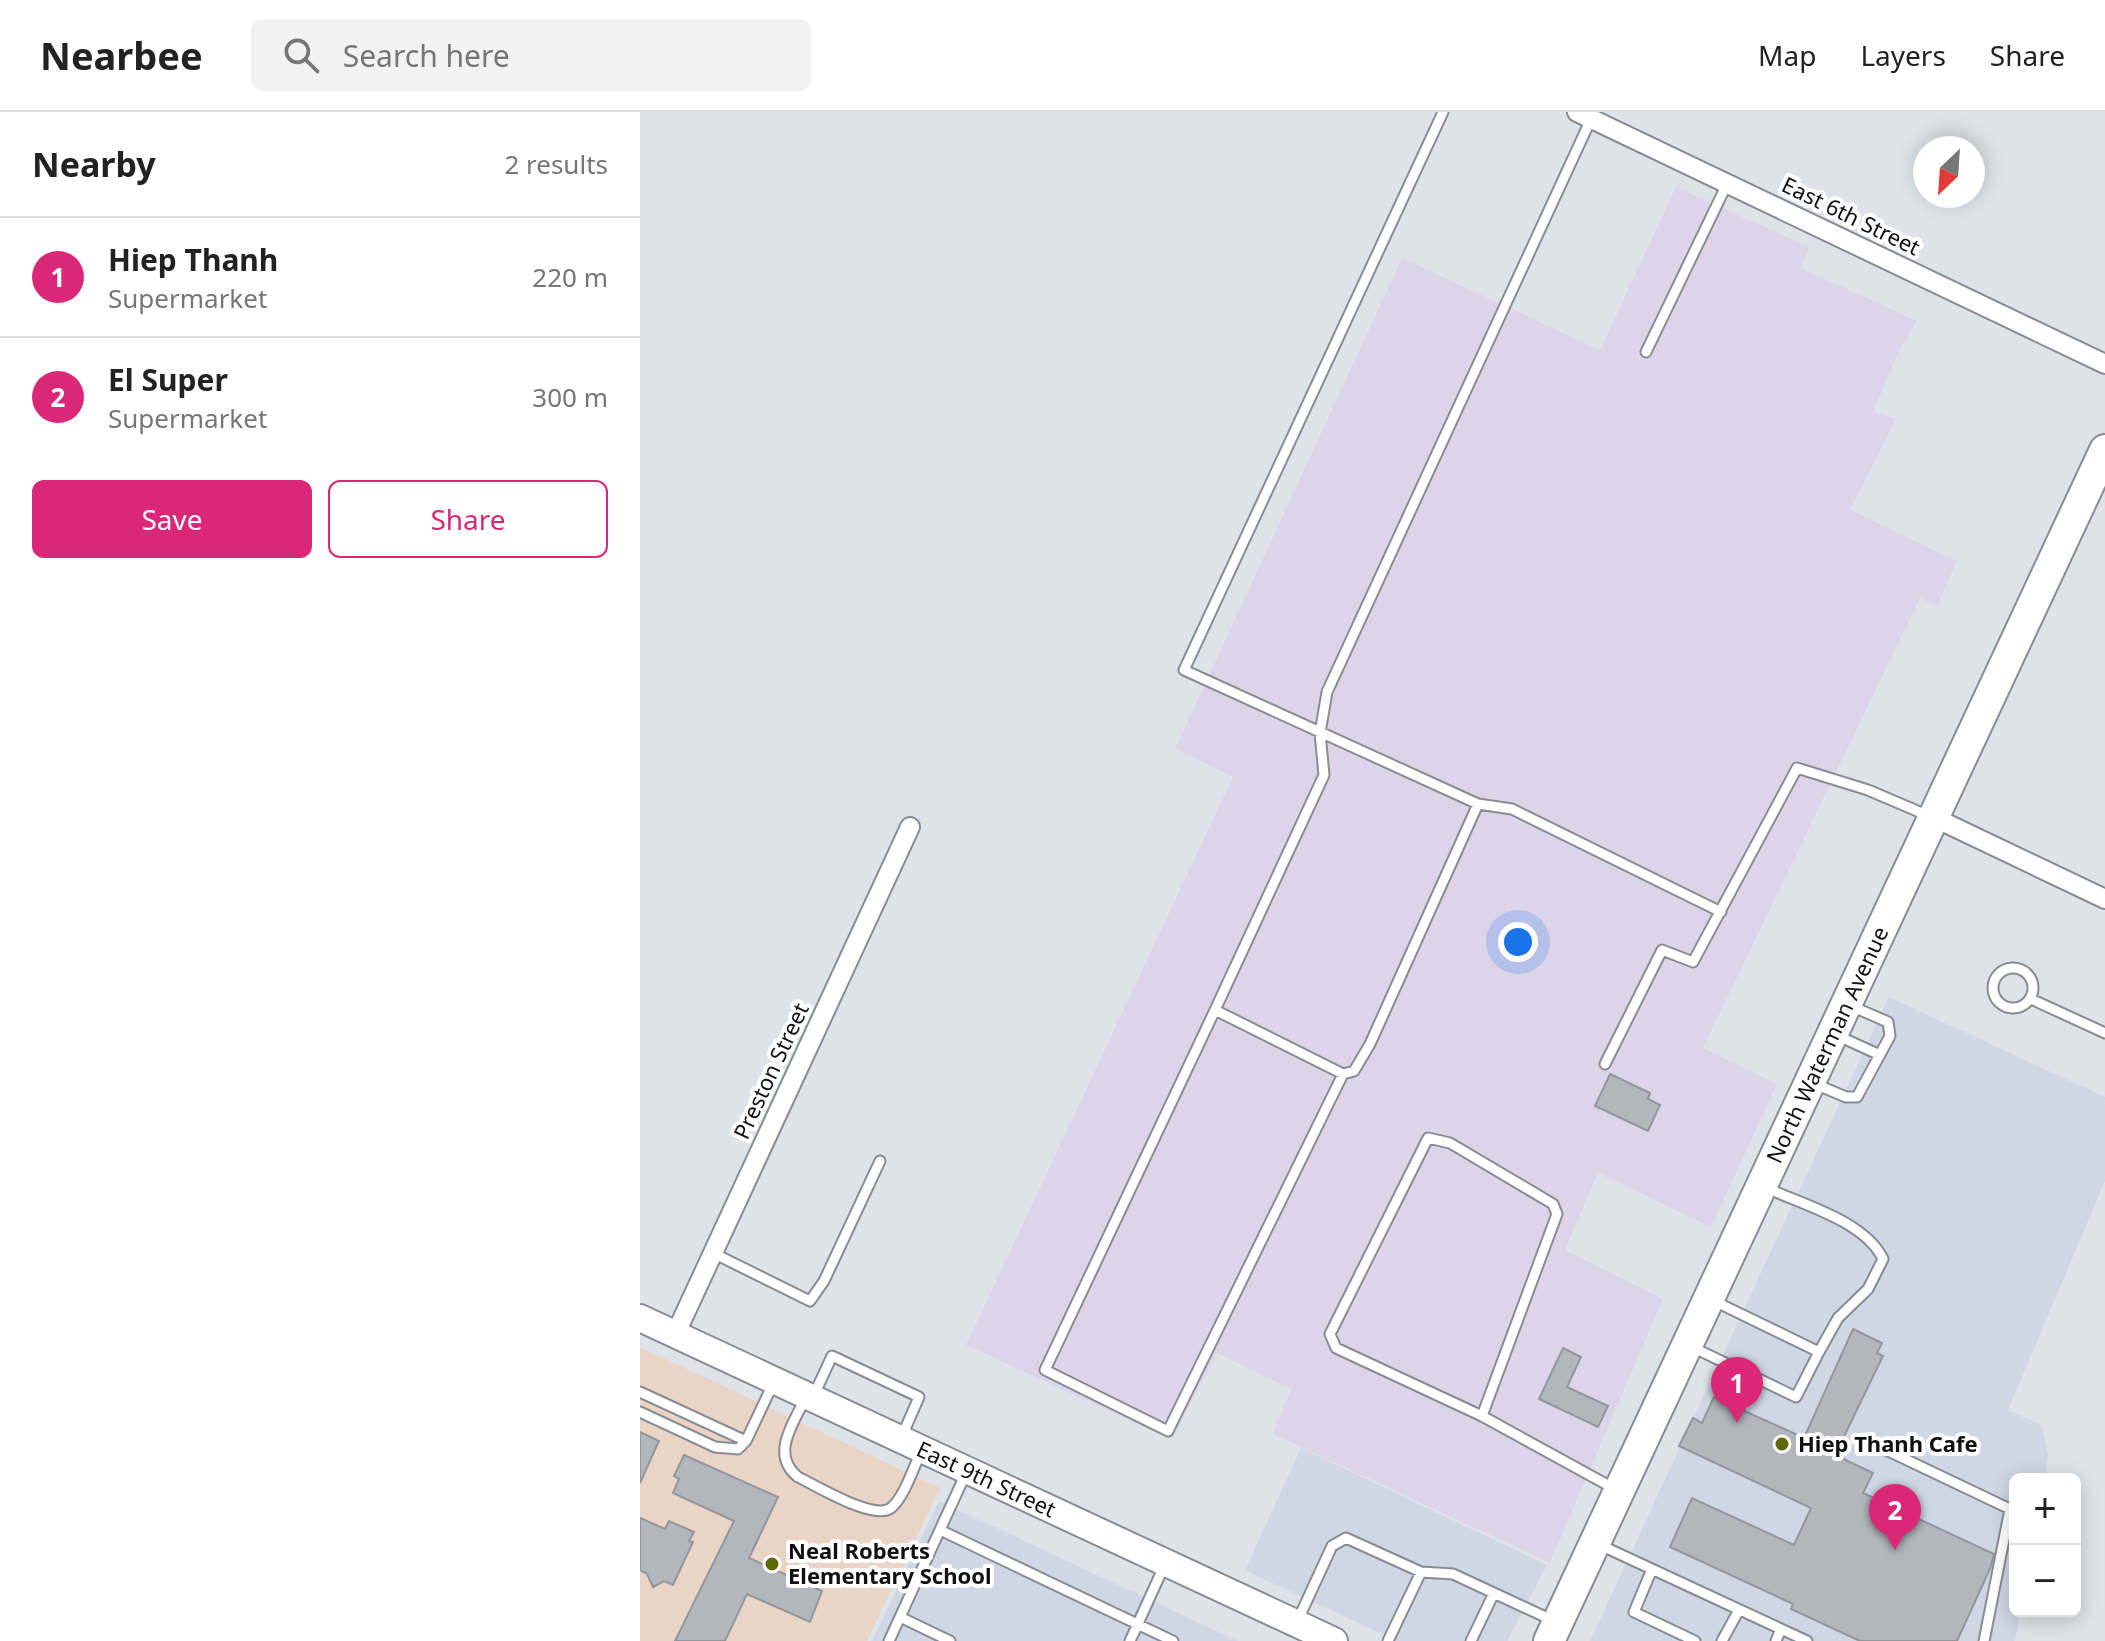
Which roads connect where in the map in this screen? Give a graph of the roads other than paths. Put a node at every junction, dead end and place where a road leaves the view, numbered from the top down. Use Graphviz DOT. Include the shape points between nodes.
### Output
graph roads {
  1 [pos="1443,112"];
  2 [pos="1584,115"];
  3 [pos="1727,184"];
  4 [pos="1646,352"];
  5 [pos="2105,364"];
  6 [pos="2104,452"];
  7 [pos="1320,733"];
  8 [pos="1478,804"];
  9 [pos="1933,817"];
  10 [pos="910,827"];
  11 [pos="2105,899"];
  12 [pos="1721,912"];
  13 [pos="2031,999"];
  14 [pos="1845,1004"];
  15 [pos="1215,1010"];
  16 [pos="1831,1033"];
  17 [pos="2105,1033"];
  18 [pos="1880,1055"];
  19 [pos="1605,1064"];
  20 [pos="1343,1074"];
  21 [pos="1809,1081"];
  22 [pos="880,1161"];
  23 [pos="1760,1185"];
  24 [pos="713,1253"];
  25 [pos="1707,1298"];
  26 [pos="640,1318"];
  27 [pos="675,1335"];
  28 [pos="1685,1344"];
  29 [pos="1819,1352"];
  30 [pos="774,1381"];
  31 [pos="640,1392"];
  32 [pos="809,1397"];
  33 [pos="640,1412"];
  34 [pos="1482,1416"];
  35 [pos="746,1441"];
  36 [pos="912,1444"];
  37 [pos="1886,1450"];
  38 [pos="968,1470"];
  39 [pos="1618,1491"];
  40 [pos="940,1530"];
  41 [pos="1594,1542"];
  42 [pos="1166,1562"];
  43 [pos="1652,1569"];
  44 [pos="1421,1572"];
  45 [pos="1494,1593"];
  46 [pos="1739,1610"];
  47 [pos="900,1617"];
  48 [pos="1138,1624"];
  49 [pos="1781,1629"];
  50 [pos="1553,1632"];
  51 [pos="1314,1634"];
  52 [pos="889,1641"];
  53 [pos="950,1641"];
  54 [pos="1130,1641"];
  55 [pos="1173,1641"];
  56 [pos="1388,1641"];
  57 [pos="1471,1641"];
  58 [pos="1695,1641"];
  59 [pos="1722,1641"];
  60 [pos="1776,1641"];
  61 [pos="1807,1641"];
  62 [pos="1984,1641"];
  1 -- 7 [label="lane" via="1184,670"];
  2 -- 3 [label="street, East 6th Street"];
  2 -- 7 [label="lane" via="1327,692"];
  3 -- 4 [label="lane"];
  3 -- 5 [label="street, East 6th Street"];
  6 -- 9 [label="main road, North Waterman Avenue"];
  7 -- 8 [label="lane"];
  7 -- 15 [label="lane" via="1324,775"];
  8 -- 12 [label="lane" via="1512,809"];
  8 -- 20 [label="lane" via="1370,1044 1354,1071"];
  9 -- 11 [label="street"];
  9 -- 12 [label="lane" via="1797,768"];
  9 -- 14 [label="main road, North Waterman Avenue"];
  10 -- 24 [label="street, Preston Street"];
  12 -- 19 [label="lane" via="1693,962 1662,950"];
  13 -- 13 [label="lane" via="2034,986 2023,970 2010,968 1995,978 1993,992 2000,1004 2013,1009"];
  13 -- 17 [label="lane"];
  14 -- 16 [label="main road, North Waterman Avenue"];
  14 -- 18 [label="lane" via="1888,1022 1890,1036"];
  15 -- 20 [label="lane"];
  15 -- 20 [label="lane" via="1045,1370 1168,1431"];
  16 -- 18 [label="lane"];
  16 -- 21 [label="main road, North Waterman Avenue"];
  18 -- 21 [label="lane" via="1857,1097"];
  21 -- 23 [label="main road, North Waterman Avenue"];
  22 -- 24 [label="lane" via="810,1301"];
  23 -- 25 [label="main road, North Waterman Avenue"];
  23 -- 29 [label="lane" via="1849,1227 1876,1244 1883,1259 1868,1289 1838,1318"];
  24 -- 27 [label="street, Preston Street"];
  25 -- 28 [label="main road, North Waterman Avenue"];
  25 -- 29 [label="lane"];
  26 -- 27 [label="street, East 9th Street"];
  27 -- 30 [label="street, East 9th Street"];
  28 -- 29 [label="lane" via="1796,1397"];
  28 -- 39 [label="main road, North Waterman Avenue"];
  30 -- 32 [label="street, East 9th Street"];
  30 -- 35 [label="lane"];
  31 -- 35 [label="lane"];
  32 -- 36 [label="street, East 9th Street"];
  32 -- 36 [label="lane" via="832,1356 919,1397"];
  32 -- 36 [label="lane" via="785,1443 786,1463 798,1477 853,1503 874,1512 891,1507"];
  33 -- 35 [label="lane" via="721,1450 738,1449"];
  34 -- 34 [label="lane" via="1336,1348 1330,1334 1428,1138 1476,1158 1553,1204 1557,1214"];
  34 -- 39 [label="lane"];
  36 -- 38 [label="street, East 9th Street"];
  37 -- 62 [label="lane" via="2010,1509"];
  38 -- 40 [label="lane"];
  38 -- 42 [label="street, East 9th Street"];
  39 -- 41 [label="main road, North Waterman Avenue"];
  40 -- 47 [label="lane"];
  40 -- 48 [label="lane"];
  41 -- 43 [label="lane"];
  41 -- 50 [label="main road, North Waterman Avenue"];
  42 -- 48 [label="lane"];
  42 -- 51 [label="street, East 9th Street"];
  43 -- 46 [label="lane"];
  43 -- 58 [label="lane" via="1634,1612"];
  44 -- 45 [label="lane" via="1453,1574"];
  44 -- 51 [label="lane" via="1346,1538 1332,1546"];
  44 -- 56 [label="lane"];
  45 -- 50 [label="lane"];
  45 -- 57 [label="lane"];
  46 -- 49 [label="lane"];
  46 -- 59 [label="lane"];
  47 -- 52 [label="lane"];
  47 -- 53 [label="lane"];
  48 -- 54 [label="lane"];
  48 -- 55 [label="lane"];
  49 -- 60 [label="lane"];
  49 -- 61 [label="lane"];
}
